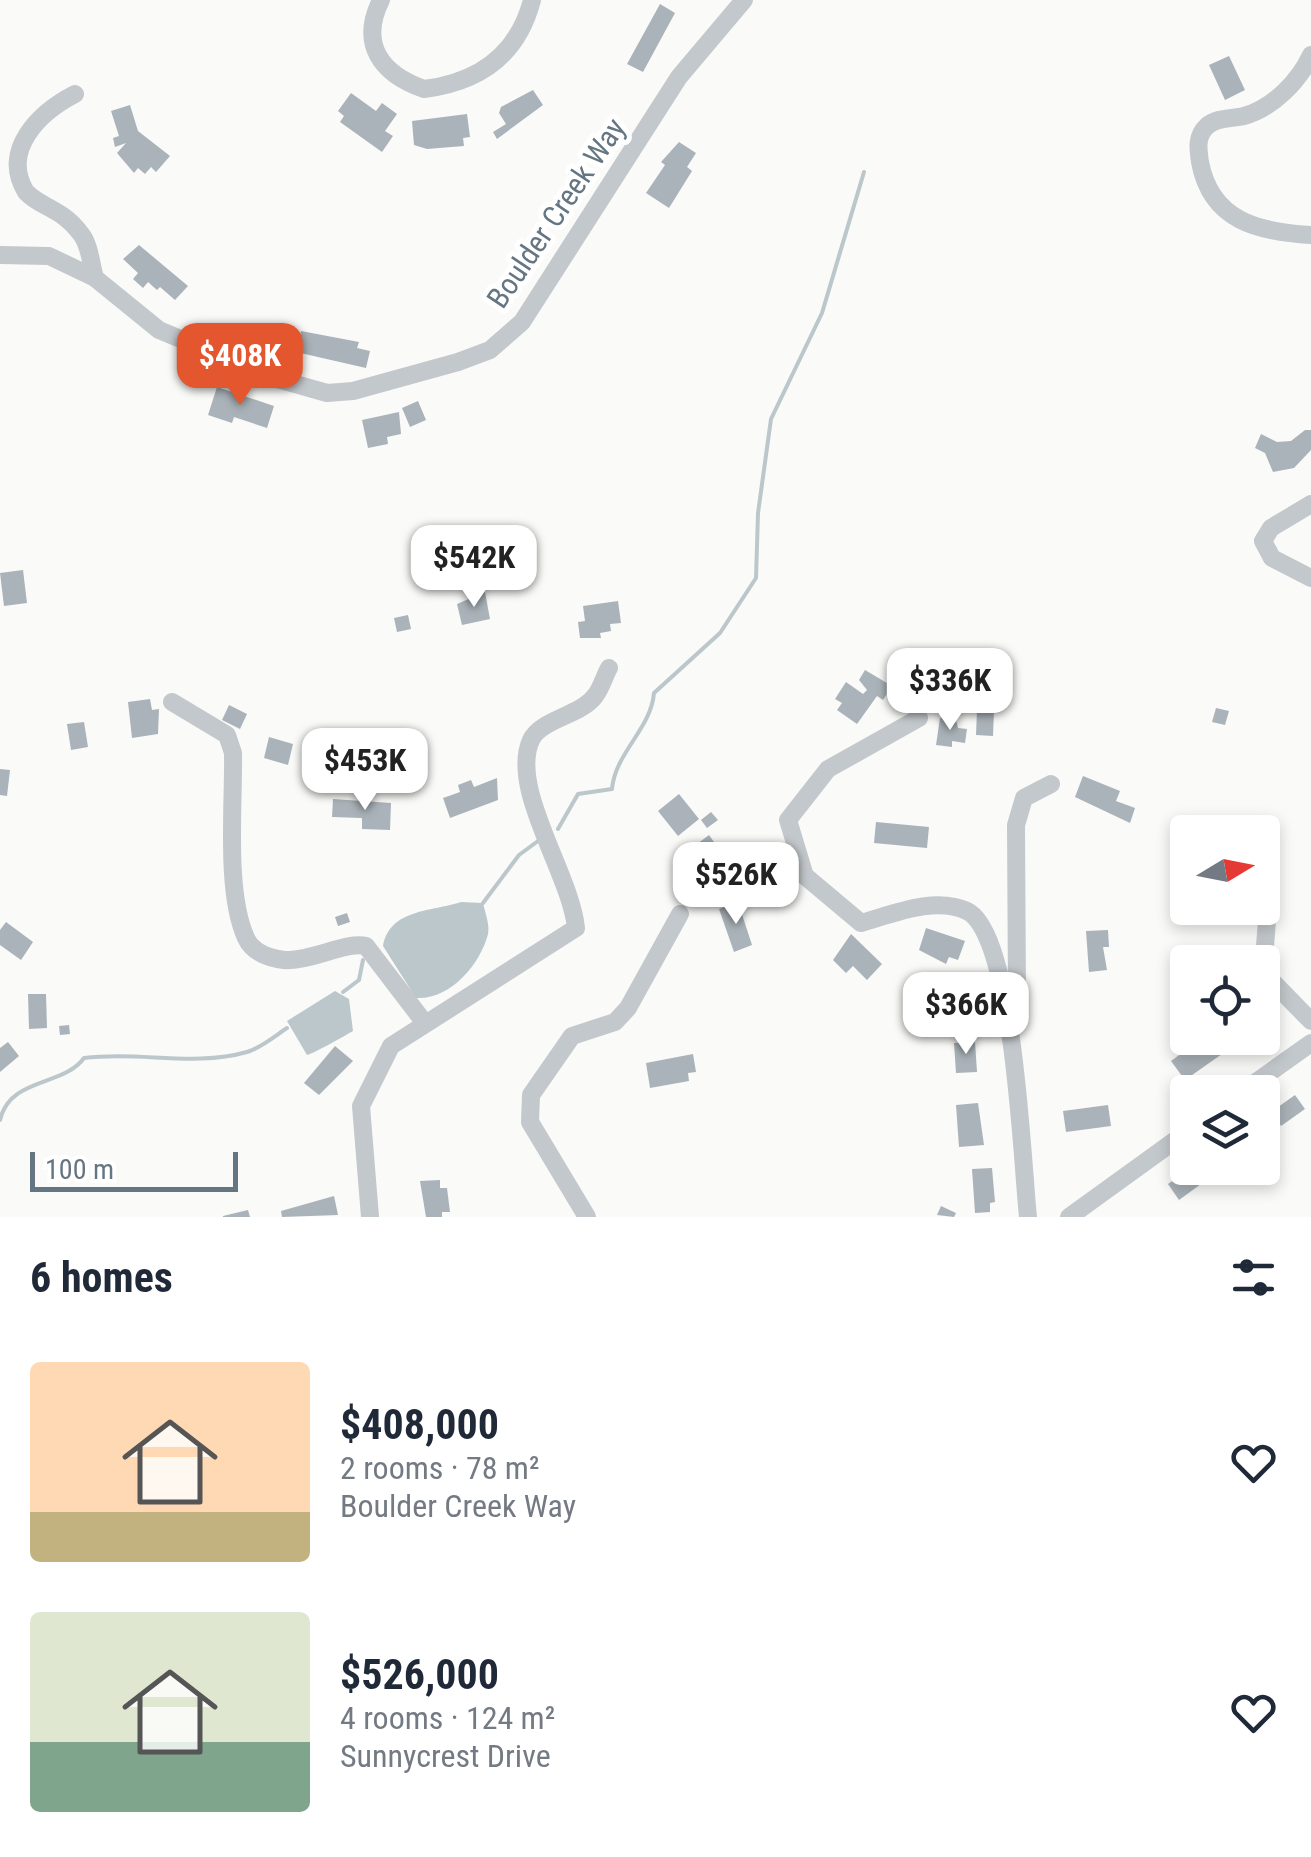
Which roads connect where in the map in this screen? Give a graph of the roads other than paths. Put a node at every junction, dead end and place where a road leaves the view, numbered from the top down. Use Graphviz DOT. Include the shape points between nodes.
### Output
graph roads {
  1 [pos="381,0"];
  2 [pos="532,0"];
  3 [pos="744,0"];
  4 [pos="1311,55"];
  5 [pos="75,94"];
  6 [pos="1311,235"];
  7 [pos="0,255"];
  8 [pos="95,278"];
  9 [pos="1311,504"];
  10 [pos="1311,578"];
  11 [pos="609,668"];
  12 [pos="172,702"];
  13 [pos="919,718"];
  14 [pos="1052,784"];
  15 [pos="680,914"];
  16 [pos="1267,925"];
  17 [pos="1010,1019"];
  18 [pos="1311,1021"];
  19 [pos="424,1022"];
  20 [pos="1311,1043"];
  21 [pos="1266,1075"];
  22 [pos="1170,1144"];
  23 [pos="370,1217"];
  24 [pos="587,1217"];
  25 [pos="1028,1217"];
  26 [pos="1069,1217"];
  1 -- 2 [label="street" via="372,18 373,48 384,69 424,89 474,73 508,52 521,36"];
  3 -- 8 [label="street, Boulder Creek Way" via="679,77 522,322 490,350 327,393 159,330"];
  4 -- 6 [label="street" via="1284,92 1256,112 1214,122 1198,146 1206,183 1228,215 1258,229"];
  5 -- 8 [label="street" via="24,128 11,153 14,175 28,195 58,208 84,237"];
  7 -- 8 [label="street, Boulder Creek Way" via="49,256"];
  9 -- 10 [label="street" via="1271,528 1264,541 1272,558"];
  11 -- 19 [label="street" via="595,697 538,731 528,755 530,789 563,871 576,928"];
  12 -- 19 [label="street" via="227,735 235,876 247,940 258,954 310,960 366,946"];
  13 -- 17 [label="street" via="828,768 788,820 805,876 861,923 925,906 972,914 992,942"];
  14 -- 17 [label="street" via="1024,798 1016,825 1018,979"];
  15 -- 24 [label="street" via="628,1008 616,1022 572,1036 531,1094 530,1122"];
  16 -- 18 [label="street" via="1263,972"];
  17 -- 25 [label="street"];
  19 -- 23 [label="street" via="391,1046 363,1099"];
  20 -- 21 [label="street"];
  22 -- 26 [label="street"];
}
